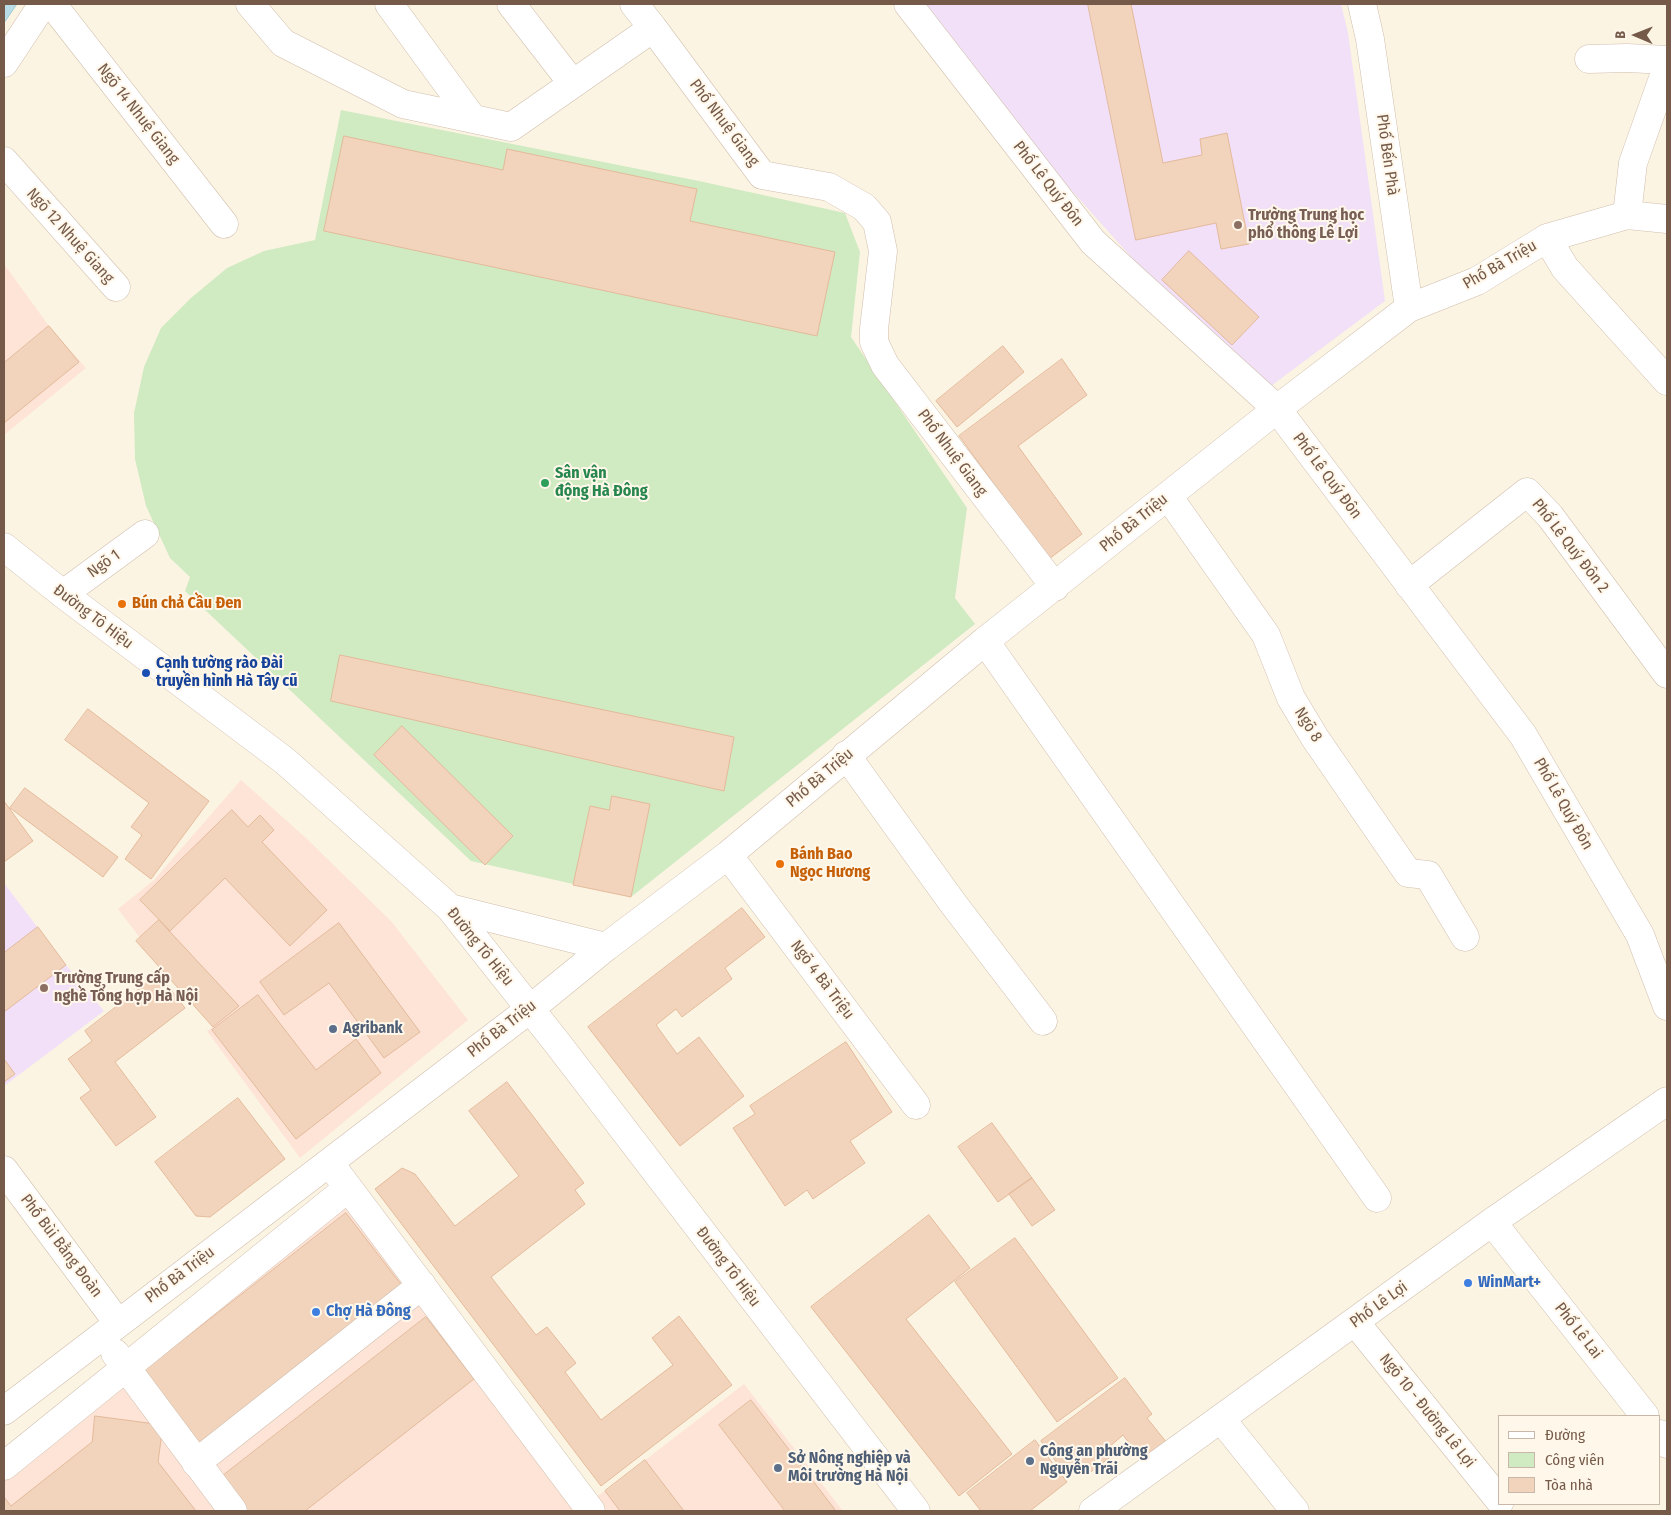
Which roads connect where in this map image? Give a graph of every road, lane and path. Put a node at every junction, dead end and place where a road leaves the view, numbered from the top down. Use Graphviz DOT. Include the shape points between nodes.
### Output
graph roads {
  1 [pos="43,4"];
  2 [pos="52,4"];
  3 [pos="250,4"];
  4 [pos="389,4"];
  5 [pos="511,4"];
  6 [pos="634,4"];
  7 [pos="908,4"];
  8 [pos="1362,4"];
  9 [pos="653,28"];
  10 [pos="1589,59"];
  11 [pos="1667,60"];
  12 [pos="4,63"];
  13 [pos="1667,67"];
  14 [pos="573,84"];
  15 [pos="473,118"];
  16 [pos="4,161"];
  17 [pos="1626,216"];
  18 [pos="1667,219"];
  19 [pos="224,224"];
  20 [pos="1547,238"];
  21 [pos="116,287"];
  22 [pos="1409,308"];
  23 [pos="1667,381"];
  24 [pos="1277,408"];
  25 [pos="1168,496"];
  26 [pos="145,534"];
  27 [pos="4,547"];
  28 [pos="1409,585"];
  29 [pos="1054,587"];
  30 [pos="63,594"];
  31 [pos="985,641"];
  32 [pos="1667,674"];
  33 [pos="846,755"];
  34 [pos="728,855"];
  35 [pos="450,908"];
  36 [pos="1465,936"];
  37 [pos="606,947"];
  38 [pos="1667,1006"];
  39 [pos="530,1009"];
  40 [pos="1043,1021"];
  41 [pos="1667,1101"];
  42 [pos="916,1105"];
  43 [pos="329,1162"];
  44 [pos="5,1176"];
  45 [pos="348,1188"];
  46 [pos="1377,1198"];
  47 [pos="1492,1222"];
  48 [pos="422,1285"];
  49 [pos="1354,1322"];
  50 [pos="110,1329"];
  51 [pos="125,1368"];
  52 [pos="10,1407"];
  53 [pos="1645,1415"];
  54 [pos="1222,1419"];
  55 [pos="41,1436"];
  56 [pos="196,1463"];
  57 [pos="4,1466"];
  58 [pos="1498,1499"];
  59 [pos="233,1511"];
  60 [pos="591,1511"];
  61 [pos="916,1511"];
  62 [pos="1093,1511"];
  63 [pos="1295,1511"];
  1 -- 12 [label="street"];
  2 -- 19 [label="street, Ngõ 14 Nhuệ Giang"];
  3 -- 15 [label="street" via="283,43 292,48 402,104"];
  4 -- 15 [label="street"];
  5 -- 14 [label="street"];
  6 -- 9 [label="street, Phố Nhuệ Giang"];
  7 -- 24 [label="street, Phố Lê Quý Đôn" via="1093,242"];
  8 -- 22 [label="street, Phố Bến Phà" via="1370,39"];
  9 -- 14 [label="street"];
  9 -- 29 [label="street, Phố Nhuệ Giang" via="762,175 829,187 864,207 877,222 883,250 874,342 885,364"];
  10 -- 11 [label="street"];
  13 -- 17 [label="street" via="1633,163"];
  14 -- 15 [label="street" via="511,127"];
  16 -- 21 [label="street, Ngõ 12 Nhuệ Giang"];
  17 -- 18 [label="street, Phố Bà Triệu"];
  17 -- 20 [label="street, Phố Bà Triệu"];
  20 -- 22 [label="street, Phố Bà Triệu" via="1477,281"];
  20 -- 23 [label="street" via="1566,268"];
  22 -- 24 [label="street, Phố Bà Triệu"];
  24 -- 25 [label="street, Phố Bà Triệu"];
  24 -- 28 [label="street, Phố Lê Quý Đôn"];
  25 -- 29 [label="street, Phố Bà Triệu"];
  25 -- 36 [label="street, Ngõ 8" via="1266,635 1290,698 1315,738 1408,873 1428,875"];
  26 -- 30 [label="street, Ngõ 1"];
  27 -- 30 [label="street, Đường Tô Hiệu"];
  28 -- 32 [label="street, Phố Lê Quý Đôn 2" via="1527,492 1550,516"];
  28 -- 38 [label="street, Phố Lê Quý Đôn" via="1523,735 1640,935"];
  29 -- 31 [label="street, Phố Bà Triệu"];
  30 -- 35 [label="street, Đường Tô Hiệu" via="284,761"];
  31 -- 33 [label="street, Phố Bà Triệu"];
  31 -- 46 [label="street"];
  33 -- 34 [label="street, Phố Bà Triệu"];
  33 -- 40 [label="street"];
  34 -- 37 [label="street, Phố Bà Triệu"];
  34 -- 42 [label="street, Ngõ 4 Bà Triệu"];
  35 -- 37 [label="street"];
  35 -- 39 [label="street, Đường Tô Hiệu"];
  37 -- 39 [label="street, Phố Bà Triệu"];
  39 -- 43 [label="street, Phố Bà Triệu"];
  39 -- 61 [label="street, Đường Tô Hiệu"];
  41 -- 47 [label="street, Phố Lê Lợi"];
  43 -- 45 [label="street"];
  43 -- 50 [label="street, Phố Bà Triệu"];
  44 -- 50 [label="street, Phố Bùi Bằng Đoàn"];
  45 -- 48 [label="street"];
  45 -- 51 [label="street"];
  47 -- 49 [label="street, Phố Lê Lợi"];
  47 -- 53 [label="street, Phố Lê Lai"];
  48 -- 56 [label="street"];
  48 -- 60 [label="street"];
  49 -- 54 [label="street, Phố Lê Lợi"];
  49 -- 58 [label="street, Ngõ 10 - Đường Lê Lợi"];
  50 -- 51 [label="street, Phố Bùi Bằng Đoàn"];
  50 -- 52 [label="street, Phố Bà Triệu"];
  51 -- 55 [label="street"];
  51 -- 56 [label="street, Phố Bùi Bằng Đoàn"];
  52 -- 55 [label="street"];
  54 -- 62 [label="street, Phố Lê Lợi"];
  54 -- 63 [label="street"];
  55 -- 57 [label="street"];
  56 -- 59 [label="street, Phố Bùi Bằng Đoàn"];
}
